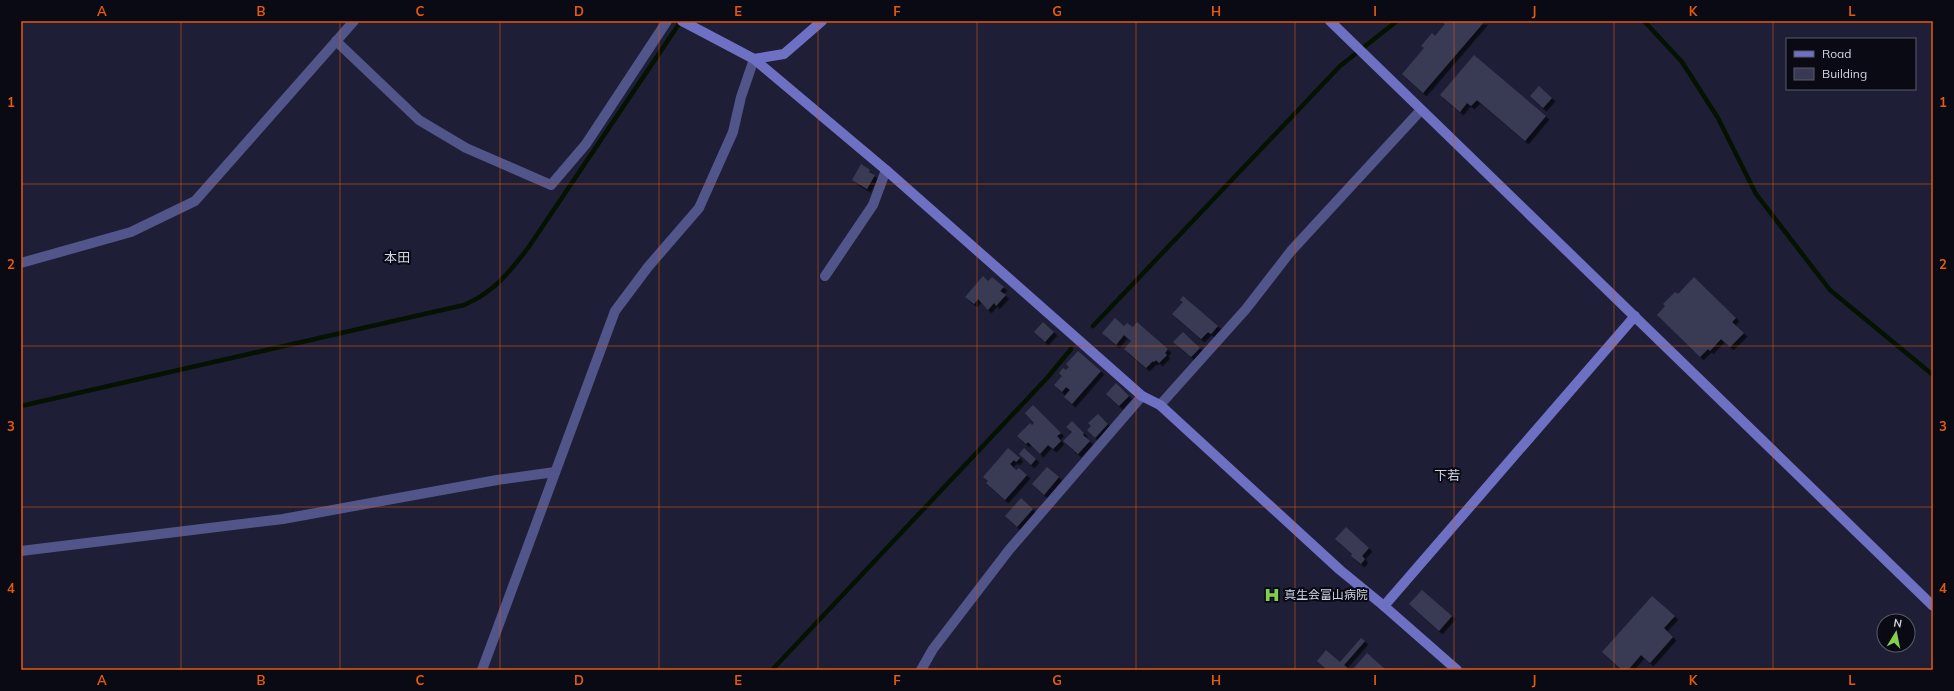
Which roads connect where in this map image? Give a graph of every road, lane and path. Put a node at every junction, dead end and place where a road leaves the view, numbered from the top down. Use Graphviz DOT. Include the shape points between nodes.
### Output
graph roads {
  1 [pos="354,21"];
  2 [pos="667,21"];
  3 [pos="682,21"];
  4 [pos="822,21"];
  5 [pos="1330,21"];
  6 [pos="336,41"];
  7 [pos="754,59"];
  8 [pos="1421,110"];
  9 [pos="886,170"];
  10 [pos="21,263"];
  11 [pos="825,276"];
  12 [pos="1635,316"];
  13 [pos="1142,396"];
  14 [pos="1160,405"];
  15 [pos="555,472"];
  16 [pos="21,551"];
  17 [pos="1384,606"];
  18 [pos="1933,606"];
  19 [pos="482,670"];
  20 [pos="921,670"];
  21 [pos="1458,670"];
  1 -- 6 [label="street"];
  2 -- 6 [label="street" via="586,144 551,185 466,148 420,120"];
  3 -- 7 [label="street"];
  4 -- 7 [label="street" via="784,54"];
  5 -- 8 [label="street"];
  6 -- 10 [label="street" via="195,201 131,232"];
  7 -- 9 [label="street"];
  7 -- 15 [label="street" via="733,132 699,208 648,267 615,311"];
  8 -- 12 [label="street"];
  8 -- 14 [label="street" via="1291,251 1246,309"];
  9 -- 11 [label="street" via="873,205"];
  9 -- 13 [label="street"];
  12 -- 17 [label="street"];
  12 -- 18 [label="street"];
  13 -- 14 [label="street"];
  13 -- 20 [label="street" via="1009,550 933,649"];
  14 -- 17 [label="street" via="1340,570"];
  15 -- 16 [label="street" via="283,519"];
  15 -- 19 [label="street"];
  17 -- 21 [label="street"];
}
